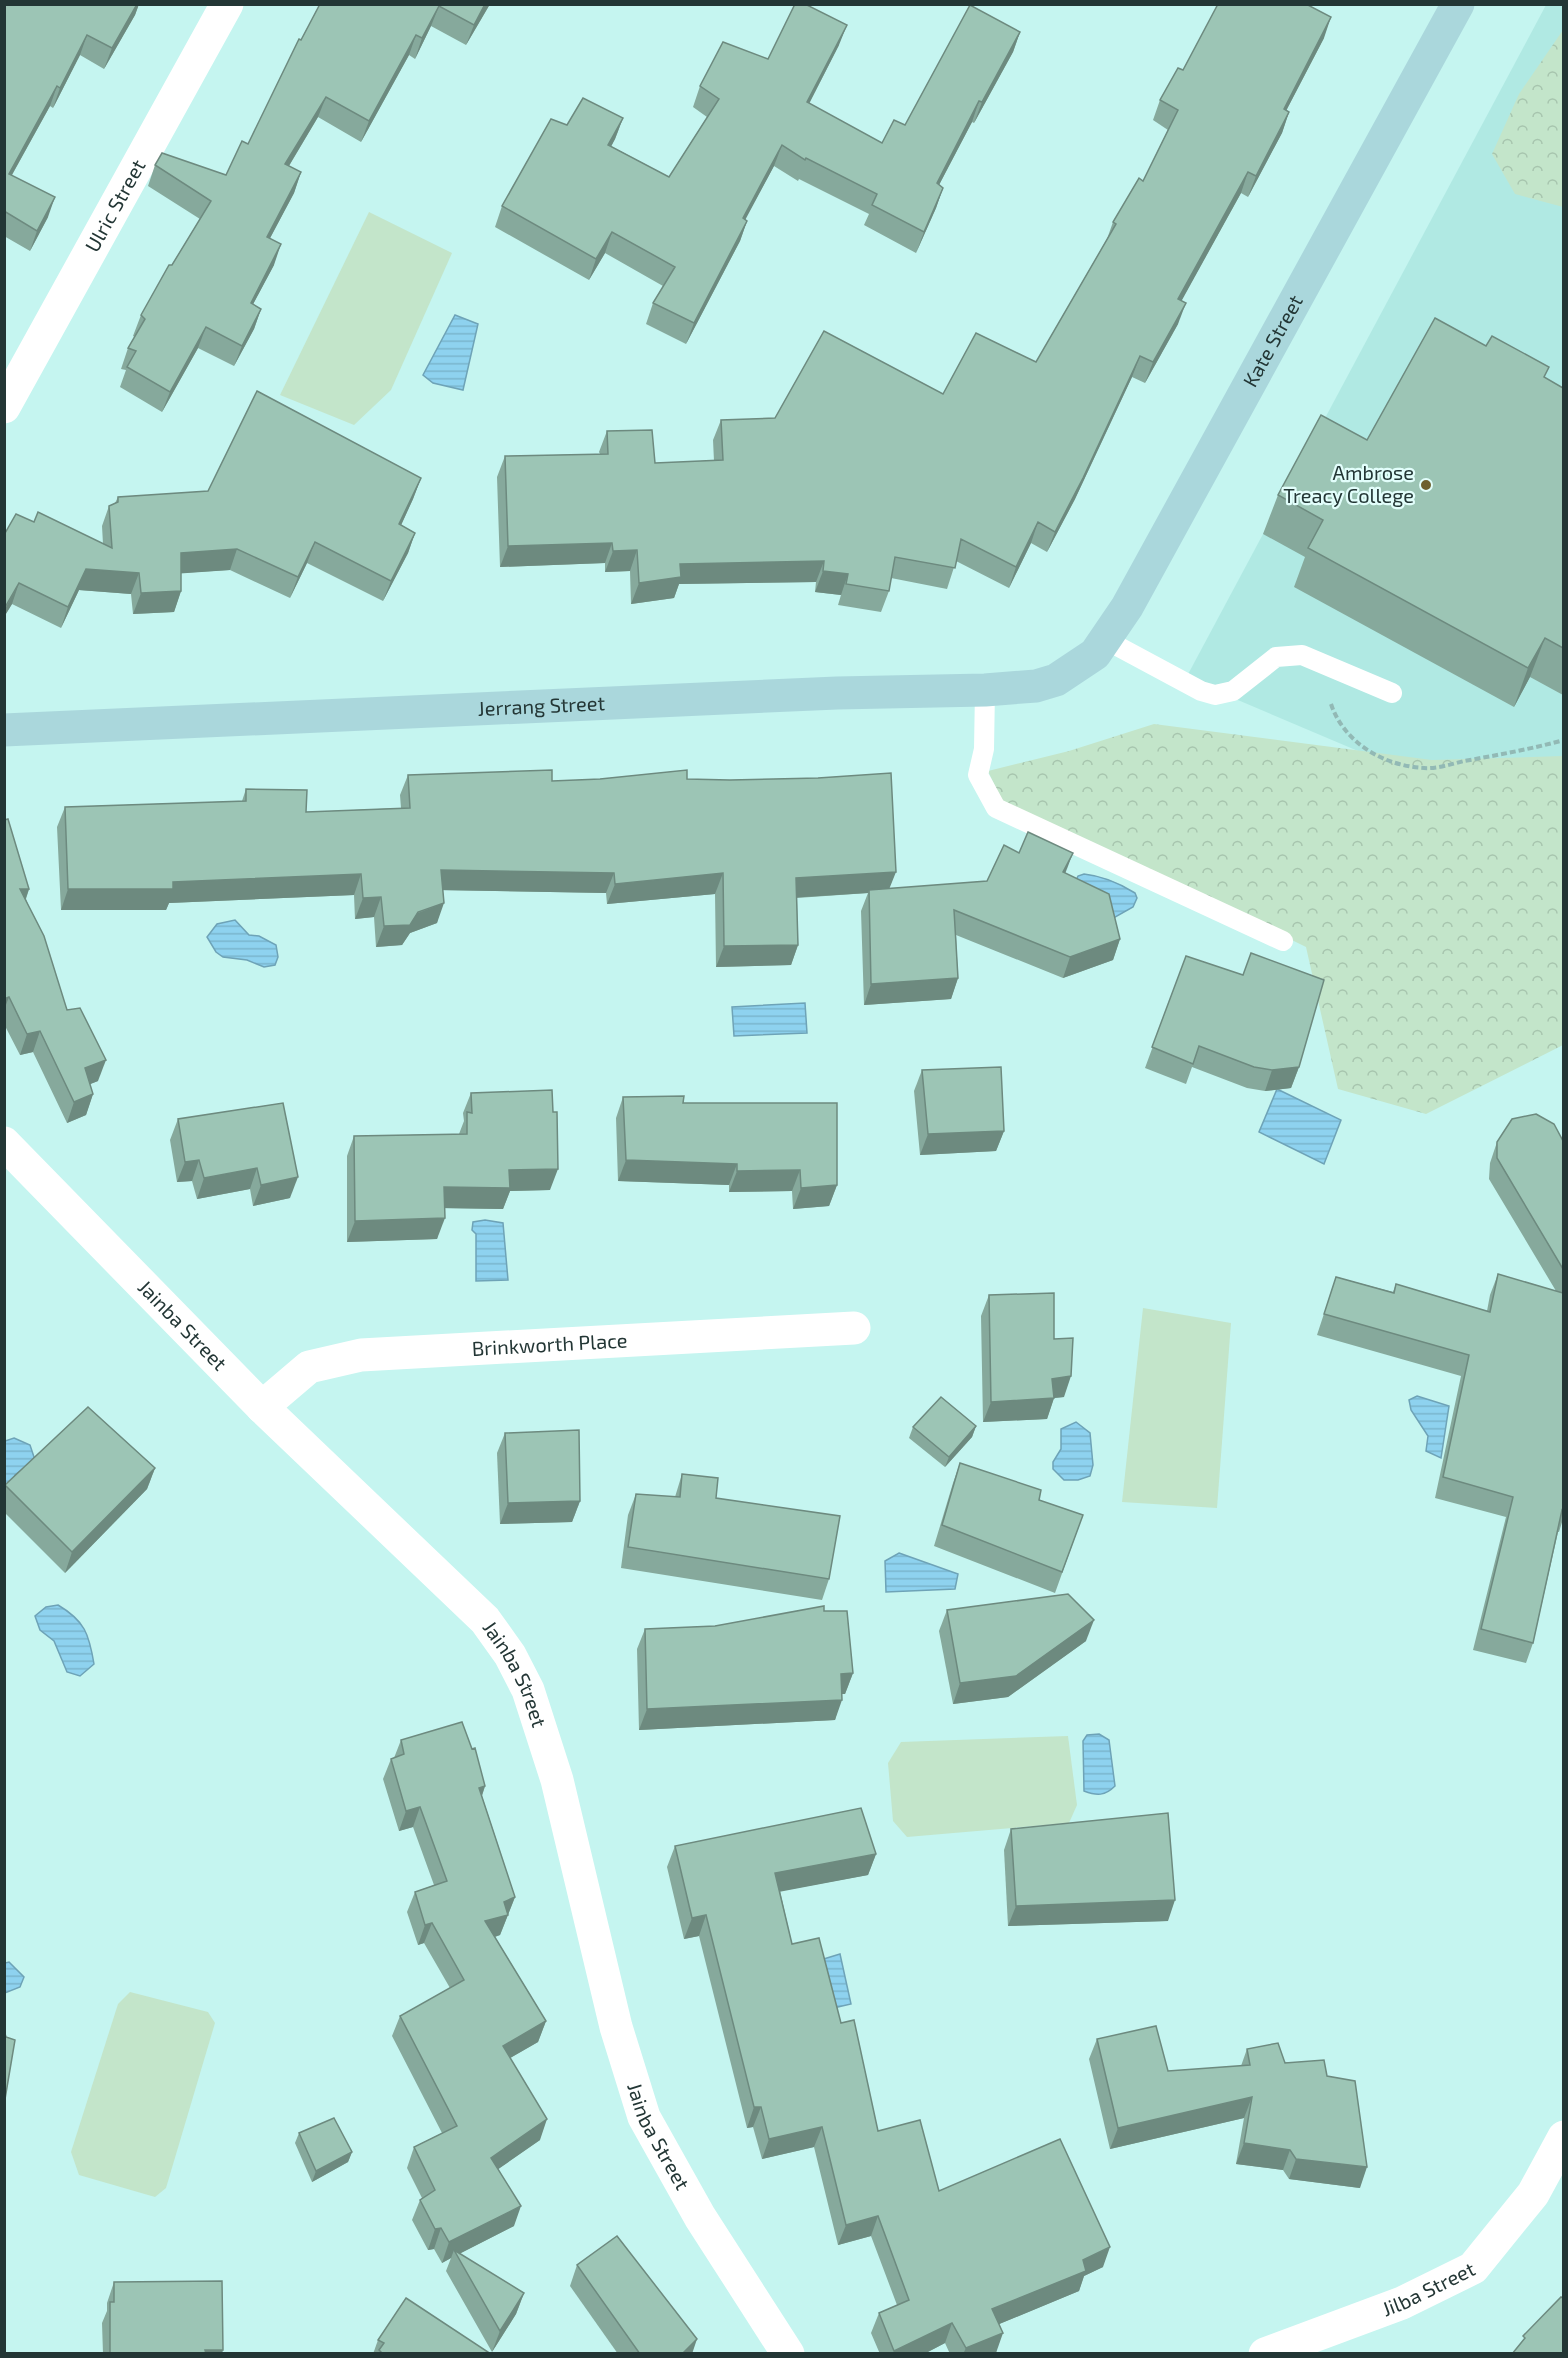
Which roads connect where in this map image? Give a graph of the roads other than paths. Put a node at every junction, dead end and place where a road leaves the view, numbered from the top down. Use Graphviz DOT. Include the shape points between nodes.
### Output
graph roads {
  1 [pos="227,4"];
  2 [pos="1458,4"];
  3 [pos="4,407"];
  4 [pos="1106,640"];
  5 [pos="1076,669"];
  6 [pos="985,690"];
  7 [pos="1392,693"];
  8 [pos="4,730"];
  9 [pos="1283,941"];
  10 [pos="4,1143"];
  11 [pos="854,1328"];
  12 [pos="262,1407"];
  13 [pos="1563,2137"];
  14 [pos="788,2354"];
  15 [pos="1265,2354"];
  1 -- 3 [label="street, Ulric Street"];
  2 -- 4 [label="street, Kate Street"];
  4 -- 5 [label="street, Kate Street"];
  4 -- 7 [label="lane" via="1201,692 1215,695 1233,691 1276,657 1302,655"];
  5 -- 6 [label="street, Jerrang Street" via="1036,686"];
  6 -- 8 [label="street, Jerrang Street"];
  6 -- 9 [label="lane" via="984,749 978,775 996,808"];
  10 -- 12 [label="street, Jainba Street"];
  11 -- 12 [label="street, Brinkworth Place" via="361,1355 309,1367"];
  12 -- 14 [label="street, Jainba Street" via="485,1620 521,1673 557,1780 616,2027 644,2117 700,2217"];
  13 -- 15 [label="street, Jilba Street" via="1533,2194 1473,2268 1402,2303"];
}
